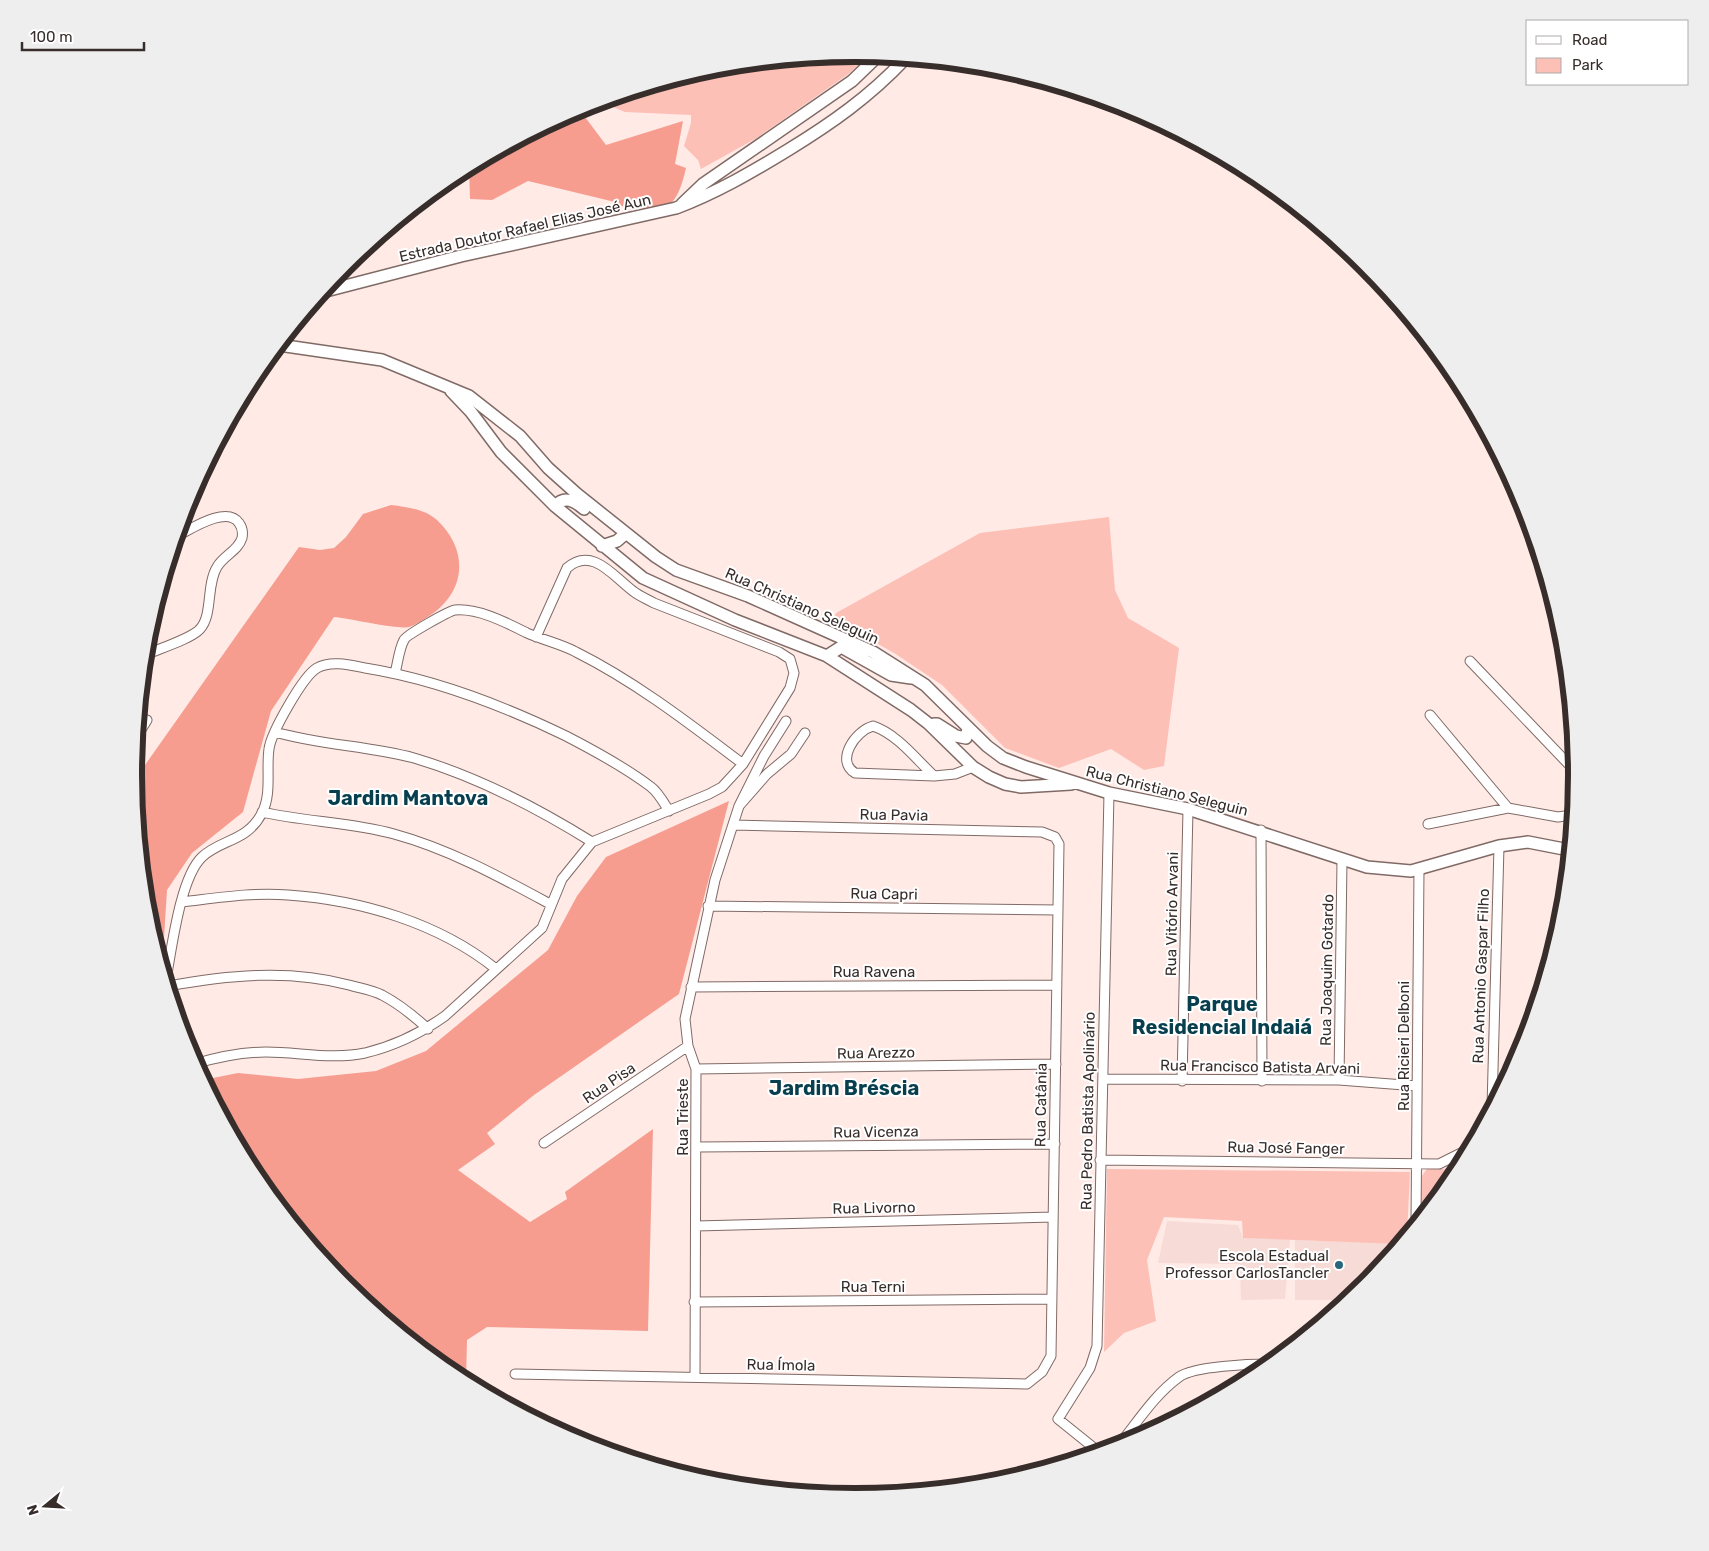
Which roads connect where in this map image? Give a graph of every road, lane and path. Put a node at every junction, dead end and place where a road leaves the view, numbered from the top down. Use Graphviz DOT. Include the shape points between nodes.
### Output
graph roads {
  1 [pos="871,63"];
  2 [pos="900,64"];
  3 [pos="676,208"];
  4 [pos="333,289"];
  5 [pos="285,346"];
  6 [pos="444,384"];
  7 [pos="555,506"];
  8 [pos="600,513"];
  9 [pos="184,532"];
  10 [pos="625,534"];
  11 [pos="602,546"];
  12 [pos="536,636"];
  13 [pos="153,651"];
  14 [pos="826,656"];
  15 [pos="1470,661"];
  16 [pos="395,673"];
  17 [pos="915,679"];
  18 [pos="1430,715"];
  19 [pos="147,720"];
  20 [pos="786,721"];
  21 [pos="930,724"];
  22 [pos="143,726"];
  23 [pos="968,728"];
  24 [pos="275,732"];
  25 [pos="805,733"];
  26 [pos="911,754"];
  27 [pos="1567,763"];
  28 [pos="743,764"];
  29 [pos="972,767"];
  30 [pos="911,775"];
  31 [pos="934,776"];
  32 [pos="1075,783"];
  33 [pos="1110,793"];
  34 [pos="739,806"];
  35 [pos="1188,808"];
  36 [pos="1508,808"];
  37 [pos="669,811"];
  38 [pos="262,812"];
  39 [pos="1566,816"];
  40 [pos="1428,824"];
  41 [pos="732,825"];
  42 [pos="1261,830"];
  43 [pos="1055,837"];
  44 [pos="592,842"];
  45 [pos="1499,846"];
  46 [pos="1563,849"];
  47 [pos="1342,860"];
  48 [pos="1419,869"];
  49 [pos="182,902"];
  50 [pos="550,904"];
  51 [pos="708,906"];
  52 [pos="1058,910"];
  53 [pos="168,968"];
  54 [pos="496,969"];
  55 [pos="173,985"];
  56 [pos="1057,985"];
  57 [pos="691,987"];
  58 [pos="428,1028"];
  59 [pos="688,1046"];
  60 [pos="202,1062"];
  61 [pos="1056,1064"];
  62 [pos="696,1069"];
  63 [pos="1102,1079"];
  64 [pos="1339,1080"];
  65 [pos="1182,1081"];
  66 [pos="1262,1081"];
  67 [pos="1417,1086"];
  68 [pos="1492,1094"];
  69 [pos="544,1143"];
  70 [pos="1054,1144"];
  71 [pos="697,1147"];
  72 [pos="1458,1154"];
  73 [pos="1100,1160"];
  74 [pos="1417,1163"];
  75 [pos="1416,1215"];
  76 [pos="1053,1217"];
  77 [pos="696,1226"];
  78 [pos="1052,1299"];
  79 [pos="694,1302"];
  80 [pos="1256,1365"];
  81 [pos="1042,1372"];
  82 [pos="515,1374"];
  83 [pos="695,1377"];
  84 [pos="1128,1434"];
  85 [pos="1093,1447"];
  1 -- 3 [label="main road, Estrada Doutor Rafael Elias José Aun" via="852,81 703,184"];
  2 -- 3 [label="main road, Estrada Doutor Rafael Elias José Aun" via="873,91 831,123 710,195"];
  3 -- 4 [label="main road, Estrada Doutor Rafael Elias José Aun"];
  5 -- 6 [label="main road, Rua Christiano Seleguin" via="382,360"];
  6 -- 7 [label="main road" via="471,412 501,452"];
  6 -- 8 [label="main road, Rua Christiano Seleguin" via="493,413 520,436 548,468"];
  7 -- 8 [label="main road" via="559,501 575,501 588,512"];
  7 -- 11 [label="main road"];
  8 -- 10 [label="main road, Rua Christiano Seleguin"];
  9 -- 13 [label="street" via="218,516 228,515 238,521 242,537 233,552 217,566 208,595 205,622 199,630"];
  10 -- 11 [label="main road" via="617,541"];
  10 -- 17 [label="main road, Rua Christiano Seleguin" via="676,570 748,596 857,643"];
  11 -- 14 [label="main road" via="642,578 672,593"];
  12 -- 16 [label="street" via="466,610 454,610 404,638"];
  12 -- 28 [label="street" via="576,652 630,684"];
  12 -- 28 [label="street" via="567,568 575,561 585,559 595,561 634,592 654,603 779,652 790,659 794,673 790,688"];
  14 -- 17 [label="main road" via="842,647 891,675"];
  14 -- 21 [label="main road"];
  15 -- 27 [label="street"];
  16 -- 24 [label="street" via="341,664 316,669 306,677"];
  16 -- 37 [label="street" via="513,710 595,751 652,788"];
  17 -- 23 [label="main road, Rua Christiano Seleguin"];
  18 -- 36 [label="street"];
  19 -- 22 [label="street"];
  20 -- 34 [label="street, Rua Trieste"];
  21 -- 23 [label="main road" via="937,724 961,739 966,738"];
  21 -- 29 [label="main road"];
  23 -- 32 [label="main road, Rua Christiano Seleguin" via="1003,758"];
  24 -- 38 [label="street" via="269,747 268,785"];
  24 -- 44 [label="street" via="412,758 459,774 536,808"];
  25 -- 34 [label="street, Rua Trieste" via="791,754 767,774"];
  26 -- 30 [label="street" via="914,762"];
  26 -- 30 [label="street" via="873,726 861,732 846,755 846,763 855,774"];
  26 -- 31 [label="street"];
  28 -- 37 [label="street" via="722,787"];
  29 -- 31 [label="street" via="955,774"];
  29 -- 32 [label="main road" via="989,778 1021,787"];
  30 -- 31 [label="street"];
  32 -- 33 [label="main road, Rua Christiano Seleguin"];
  33 -- 35 [label="main road, Rua Christiano Seleguin"];
  33 -- 63 [label="street, Rua Pedro Batista Apolinário"];
  34 -- 41 [label="street, Rua Trieste"];
  35 -- 42 [label="main road, Rua Christiano Seleguin"];
  35 -- 65 [label="street, Rua Vitório Arvani"];
  36 -- 39 [label="street"];
  36 -- 40 [label="street"];
  37 -- 44 [label="street"];
  38 -- 49 [label="street" via="242,835 204,856 193,867"];
  38 -- 50 [label="street" via="356,826 433,846"];
  41 -- 43 [label="street, Rua Pavia" via="1009,830 1042,832"];
  41 -- 51 [label="street, Rua Trieste"];
  42 -- 47 [label="main road, Rua Christiano Seleguin"];
  42 -- 66 [label="street"];
  43 -- 52 [label="street, Rua Catânia" via="1059,844"];
  44 -- 50 [label="street" via="562,879"];
  45 -- 46 [label="main road, Rua Christiano Seleguin" via="1528,842"];
  45 -- 48 [label="main road, Rua Christiano Seleguin"];
  45 -- 68 [label="street, Rua Antonio Gaspar Filho"];
  47 -- 48 [label="main road, Rua Christiano Seleguin" via="1391,871"];
  47 -- 64 [label="street, Rua Joaquim Gotardo"];
  48 -- 67 [label="street, Rua Ricieri Delboni"];
  49 -- 53 [label="street"];
  49 -- 54 [label="street" via="287,895 374,909 418,924 473,950"];
  50 -- 54 [label="street" via="542,928"];
  51 -- 52 [label="street, Rua Capri"];
  51 -- 57 [label="street, Rua Trieste"];
  52 -- 56 [label="street, Rua Catânia"];
  54 -- 58 [label="street"];
  55 -- 58 [label="street" via="249,975 325,979 380,994"];
  56 -- 57 [label="street, Rua Ravena"];
  56 -- 61 [label="street, Rua Catânia"];
  57 -- 59 [label="street, Rua Trieste" via="685,1019"];
  58 -- 60 [label="street" via="395,1044 365,1053 321,1056 264,1052"];
  59 -- 62 [label="street, Rua Trieste"];
  59 -- 69 [label="street, Rua Pisa"];
  61 -- 62 [label="street, Rua Arezzo"];
  61 -- 70 [label="street, Rua Catânia"];
  62 -- 71 [label="street, Rua Trieste"];
  63 -- 65 [label="street, Rua Francisco Batista Arvani"];
  63 -- 73 [label="street, Rua Pedro Batista Apolinário"];
  64 -- 66 [label="street, Rua Francisco Batista Arvani"];
  64 -- 67 [label="street, Rua Francisco Batista Arvani"];
  65 -- 66 [label="street, Rua Francisco Batista Arvani"];
  67 -- 74 [label="street, Rua Ricieri Delboni"];
  70 -- 71 [label="street, Rua Vicenza"];
  70 -- 76 [label="street, Rua Catânia"];
  71 -- 77 [label="street, Rua Trieste"];
  72 -- 74 [label="street, Rua José Fanger" via="1438,1164"];
  73 -- 74 [label="street, Rua José Fanger"];
  73 -- 85 [label="street, Rua Pedro Batista Apolinário" via="1097,1346 1090,1368 1058,1419"];
  74 -- 75 [label="street, Rua Ricieri Delboni"];
  76 -- 77 [label="street, Rua Livorno"];
  76 -- 78 [label="street, Rua Catânia"];
  77 -- 79 [label="street, Rua Trieste"];
  78 -- 79 [label="street, Rua Terni"];
  78 -- 81 [label="street, Rua Catânia" via="1051,1356"];
  79 -- 83 [label="street, Rua Trieste"];
  80 -- 84 [label="street" via="1226,1366 1180,1376 1156,1398"];
  81 -- 83 [label="street, Rua Ímola" via="1027,1384"];
  82 -- 83 [label="street, Rua Ímola"];
}
